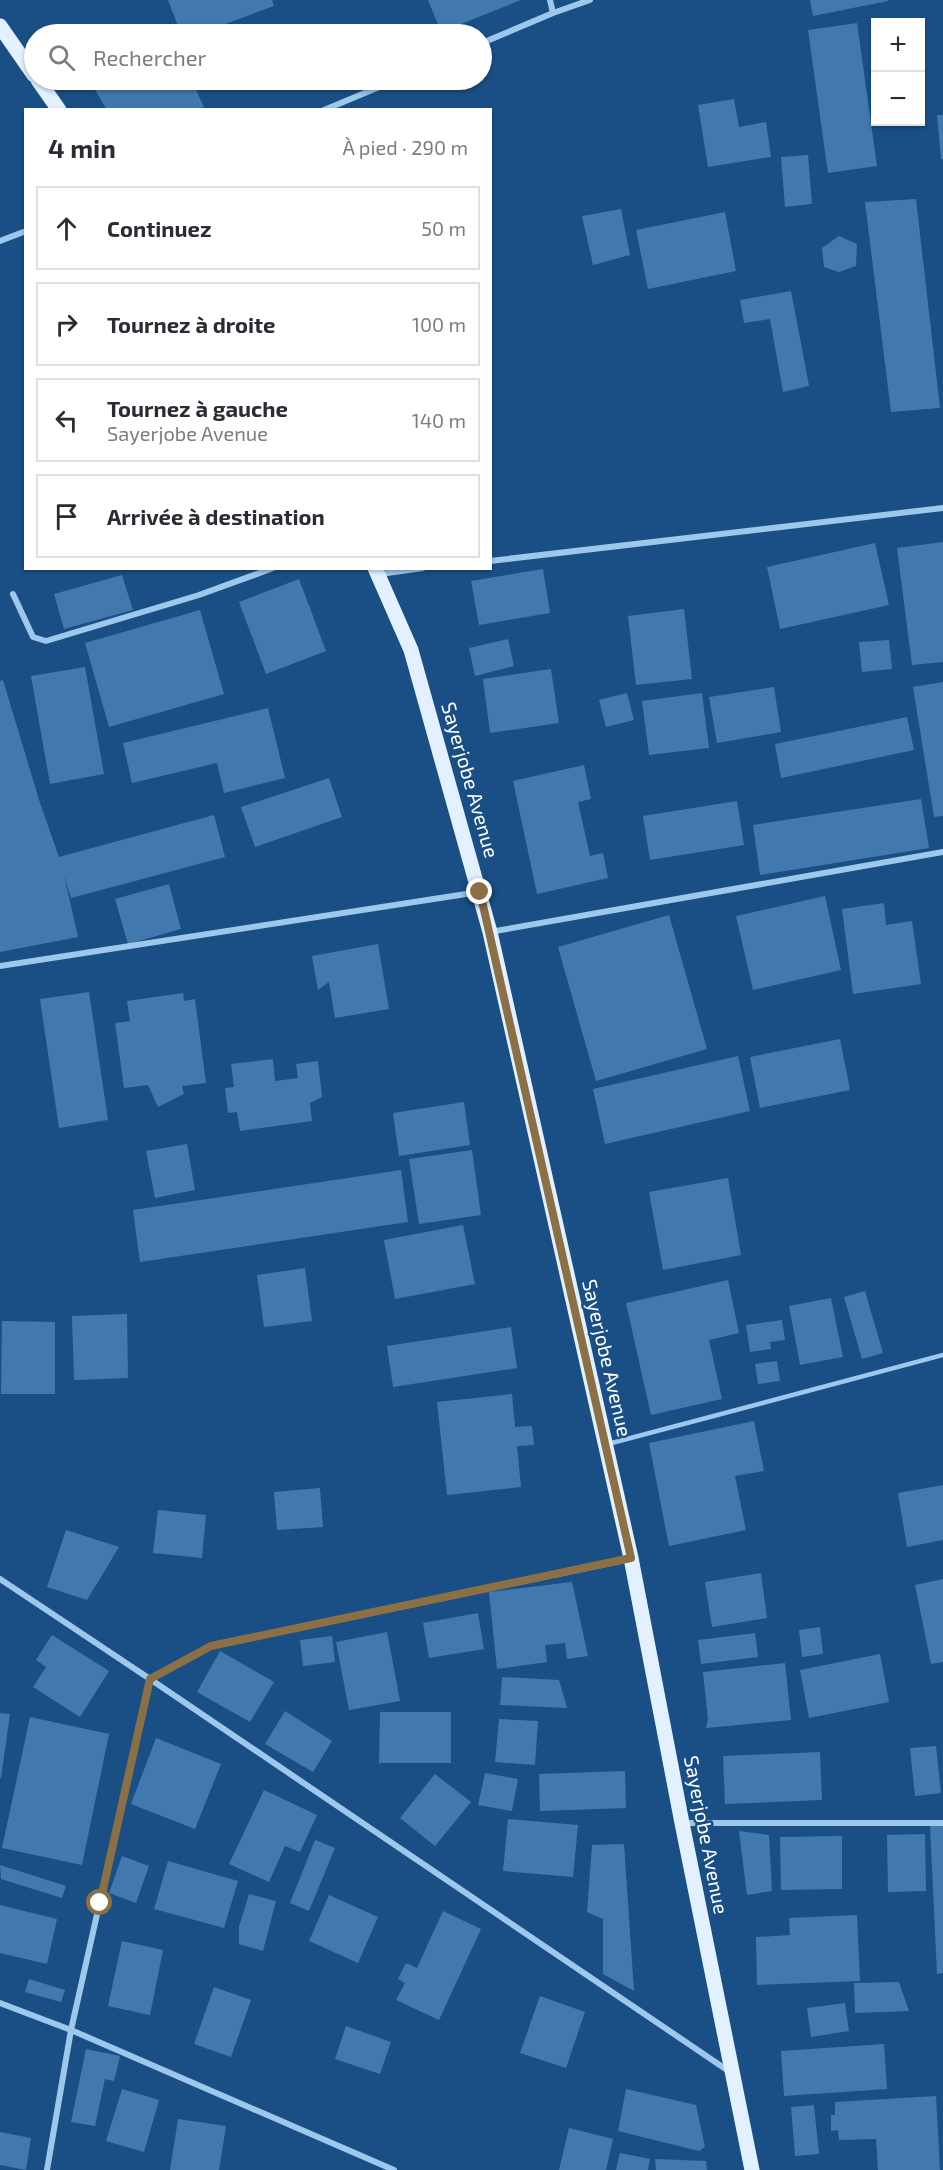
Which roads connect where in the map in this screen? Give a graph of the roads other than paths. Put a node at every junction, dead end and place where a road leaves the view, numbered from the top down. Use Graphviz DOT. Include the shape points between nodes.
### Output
graph roads {
  1 [pos="550,0"];
  2 [pos="590,0"];
  3 [pos="553,13"];
  4 [pos="0,26"];
  5 [pos="492,39"];
  6 [pos="24,61"];
  7 [pos="45,90"];
  8 [pos="372,90"];
  9 [pos="58,108"];
  10 [pos="329,108"];
  11 [pos="24,232"];
  12 [pos="0,241"];
  13 [pos="943,508"];
  14 [pos="492,561"];
  15 [pos="268,570"];
  16 [pos="392,570"];
  17 [pos="377,571"];
  18 [pos="13,594"];
  19 [pos="943,852"];
  20 [pos="480,892"];
  21 [pos="490,932"];
  22 [pos="0,966"];
  23 [pos="943,1355"];
  24 [pos="605,1444"];
  25 [pos="631,1558"];
  26 [pos="0,1579"];
  27 [pos="150,1679"];
  28 [pos="682,1823"];
  29 [pos="943,1823"];
  30 [pos="0,2003"];
  31 [pos="71,2030"];
  32 [pos="732,2074"];
  33 [pos="47,2170"];
  34 [pos="394,2170"];
  35 [pos="752,2170"];
  1 -- 3 [label="street"];
  2 -- 3 [label="street"];
  3 -- 5 [label="street"];
  4 -- 6 [label="main road"];
  7 -- 9 [label="main road"];
  8 -- 10 [label="street"];
  11 -- 12 [label="street"];
  13 -- 14 [label="street"];
  15 -- 18 [label="street" via="46,641 33,637"];
  16 -- 17 [label="street"];
  17 -- 20 [label="main road, Sayerjobe Avenue" via="411,650"];
  19 -- 21 [label="street"];
  20 -- 21 [label="main road, Sayerjobe Avenue"];
  20 -- 22 [label="street"];
  21 -- 24 [label="main road, Sayerjobe Avenue"];
  23 -- 24 [label="lane"];
  24 -- 25 [label="main road, Sayerjobe Avenue"];
  25 -- 27 [label="street" via="211,1646"];
  25 -- 28 [label="main road, Sayerjobe Avenue"];
  26 -- 27 [label="street"];
  27 -- 31 [label="street"];
  27 -- 32 [label="street"];
  28 -- 29 [label="street"];
  28 -- 32 [label="main road, Sayerjobe Avenue"];
  30 -- 31 [label="street"];
  31 -- 33 [label="street"];
  31 -- 34 [label="street"];
  32 -- 35 [label="main road, Sayerjobe Avenue"];
}
